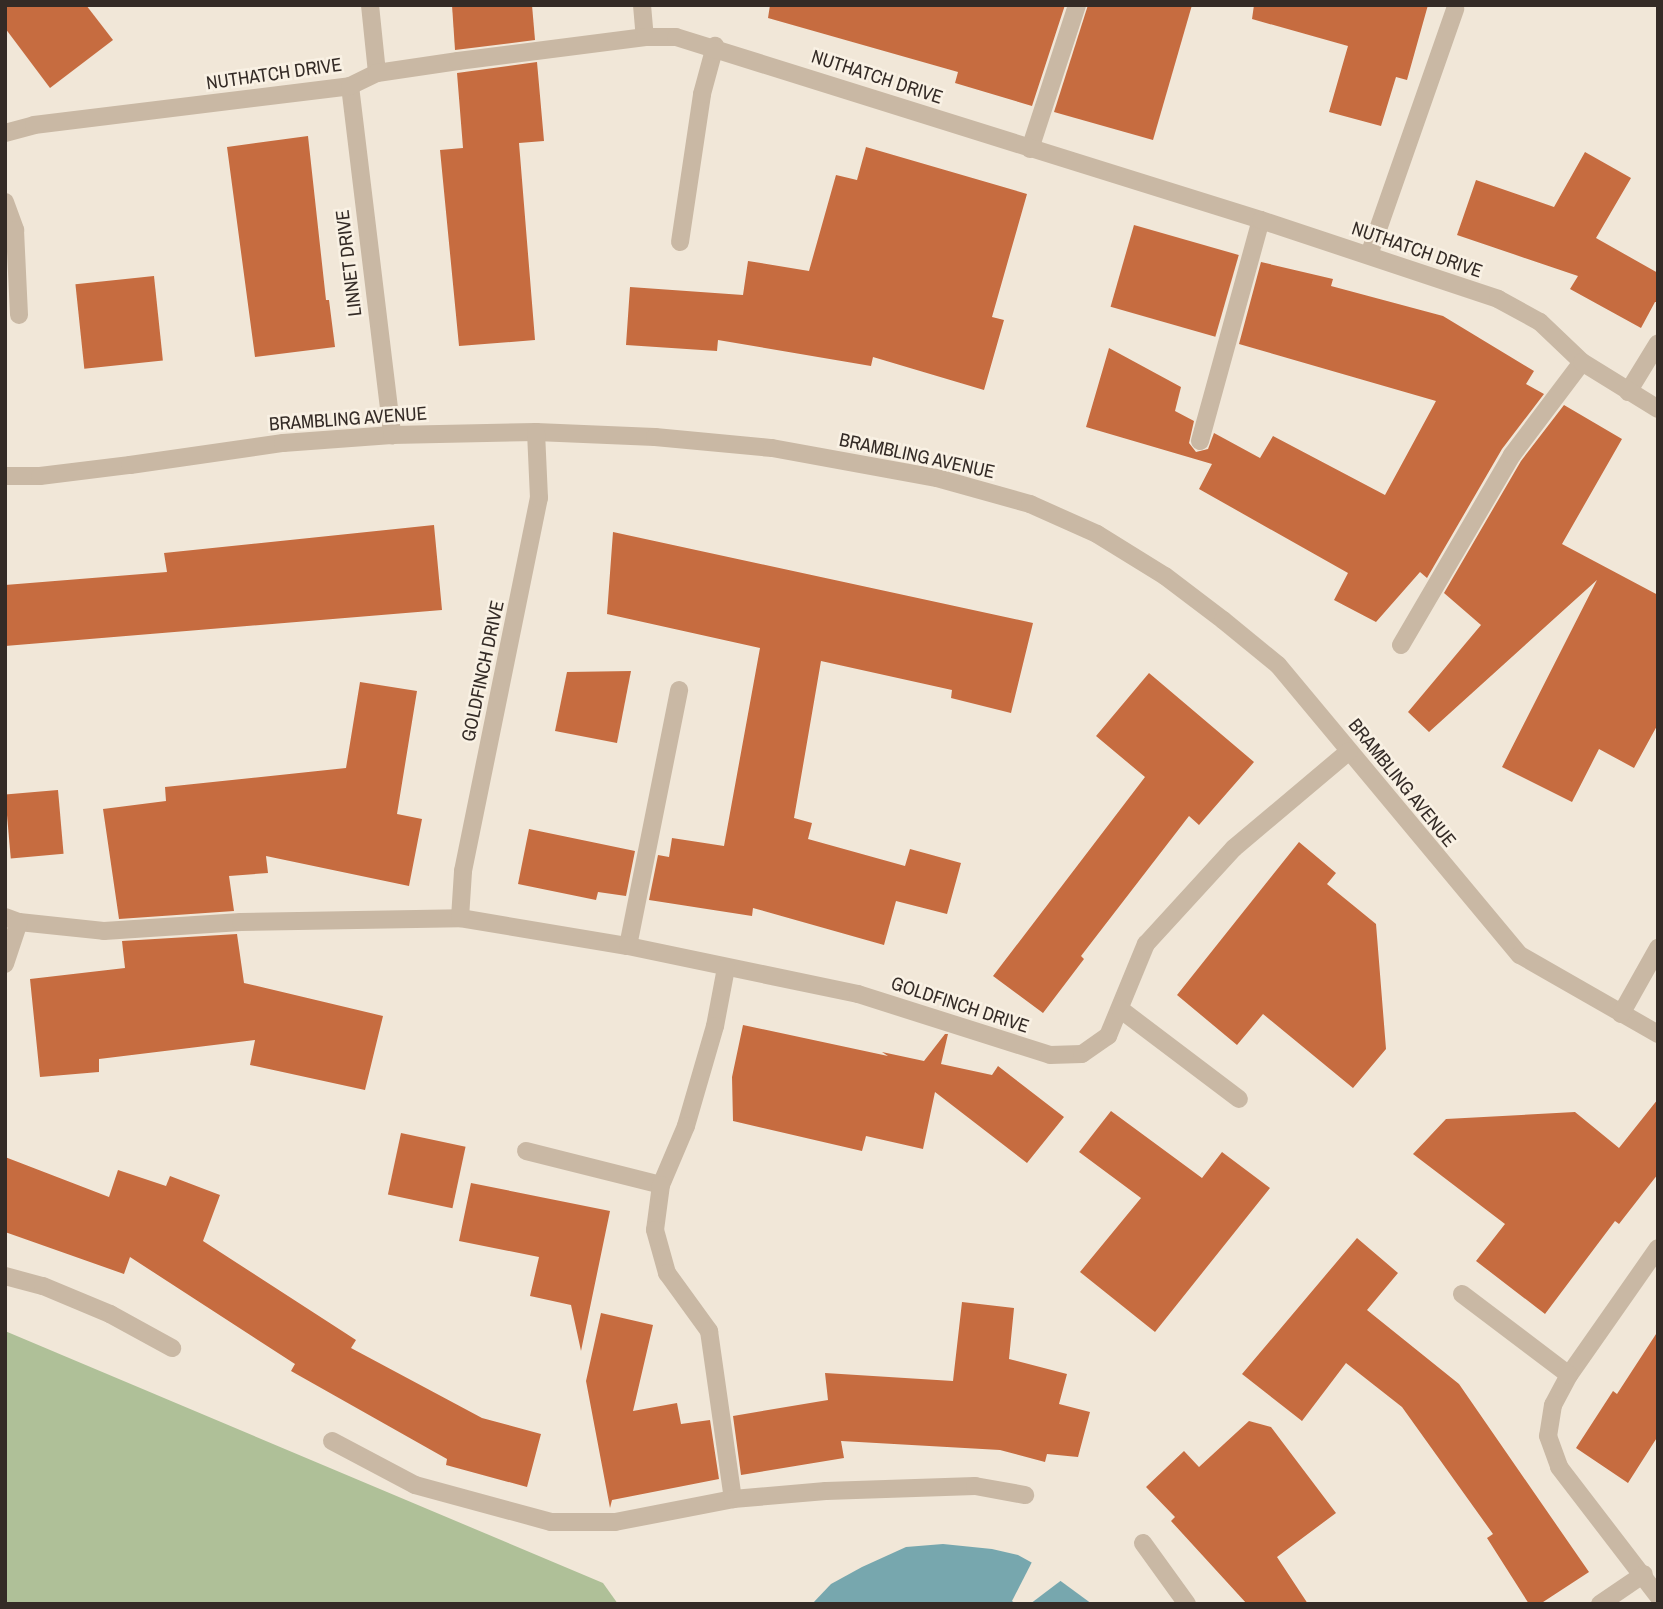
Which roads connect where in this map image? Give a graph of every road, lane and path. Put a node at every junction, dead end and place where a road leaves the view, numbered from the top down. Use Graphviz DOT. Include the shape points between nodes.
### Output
graph roads {
  1 [pos="370,5"];
  2 [pos="642,5"];
  3 [pos="1077,5"];
  4 [pos="1455,9"];
  5 [pos="645,37"];
  6 [pos="715,46"];
  7 [pos="377,73"];
  8 [pos="350,86"];
  9 [pos="5,133"];
  10 [pos="1030,149"];
  11 [pos="5,202"];
  12 [pos="1261,220"];
  13 [pos="680,242"];
  14 [pos="1369,255"];
  15 [pos="19,315"];
  16 [pos="1658,343"];
  17 [pos="1582,362"];
  18 [pos="1628,392"];
  19 [pos="1658,409"];
  20 [pos="536,432"];
  21 [pos="392,435"];
  22 [pos="1200,442"];
  23 [pos="5,476"];
  24 [pos="1401,645"];
  25 [pos="679,690"];
  26 [pos="1349,751"];
  27 [pos="460,918"];
  28 [pos="12,919"];
  29 [pos="628,946"];
  30 [pos="1658,948"];
  31 [pos="5,964"];
  32 [pos="726,968"];
  33 [pos="1121,1009"];
  34 [pos="1621,1014"];
  35 [pos="1658,1034"];
  36 [pos="1239,1099"];
  37 [pos="526,1151"];
  38 [pos="662,1185"];
  39 [pos="1658,1248"];
  40 [pos="5,1276"];
  41 [pos="1462,1294"];
  42 [pos="172,1348"];
  43 [pos="1569,1375"];
  44 [pos="332,1441"];
  45 [pos="1025,1495"];
  46 [pos="733,1499"];
  47 [pos="1143,1543"];
  48 [pos="1644,1574"];
  49 [pos="1658,1596"];
  50 [pos="1187,1604"];
  51 [pos="1600,1604"];
  1 -- 7 [label="street"];
  2 -- 5 [label="street"];
  3 -- 10 [label="street"];
  4 -- 14 [label="street"];
  5 -- 6 [label="street, NUTHATCH DRIVE" via="677,37"];
  5 -- 7 [label="street, NUTHATCH DRIVE"];
  6 -- 10 [label="street, NUTHATCH DRIVE"];
  6 -- 13 [label="street" via="702,94"];
  7 -- 8 [label="street, NUTHATCH DRIVE"];
  8 -- 9 [label="street, NUTHATCH DRIVE" via="34,125"];
  8 -- 21 [label="street, LINNET DRIVE"];
  10 -- 12 [label="street, NUTHATCH DRIVE"];
  11 -- 15 [label="street" via="15,230"];
  12 -- 14 [label="street, NUTHATCH DRIVE"];
  12 -- 22 [label="street"];
  14 -- 17 [label="street, NUTHATCH DRIVE" via="1498,299 1540,323"];
  16 -- 18 [label="street"];
  17 -- 18 [label="street, NUTHATCH DRIVE"];
  17 -- 24 [label="street" via="1512,455"];
  18 -- 19 [label="street, NUTHATCH DRIVE"];
  20 -- 21 [label="street, BRAMBLING AVENUE"];
  20 -- 26 [label="street, BRAMBLING AVENUE" via="772,448 937,478 1030,504 1097,534 1165,576 1223,620 1278,666"];
  20 -- 27 [label="street, GOLDFINCH DRIVE" via="539,498 463,871"];
  21 -- 23 [label="street, BRAMBLING AVENUE" via="283,443 40,476"];
  25 -- 29 [label="street"];
  26 -- 33 [label="street, GOLDFINCH DRIVE" via="1234,848 1146,944"];
  26 -- 34 [label="street, BRAMBLING AVENUE" via="1520,955"];
  27 -- 28 [label="street, GOLDFINCH DRIVE" via="241,922 104,931"];
  27 -- 29 [label="street, GOLDFINCH DRIVE"];
  28 -- 31 [label="street, GOLDFINCH DRIVE"];
  29 -- 32 [label="street, GOLDFINCH DRIVE"];
  30 -- 34 [label="street"];
  32 -- 33 [label="street, GOLDFINCH DRIVE" via="859,994 1050,1055 1082,1054 1108,1036"];
  32 -- 38 [label="street" via="690,1114"];
  33 -- 36 [label="street"];
  34 -- 35 [label="street, BRAMBLING AVENUE"];
  37 -- 38 [label="street"];
  38 -- 46 [label="street" via="655,1230 667,1273 709,1331"];
  39 -- 43 [label="street"];
  40 -- 42 [label="street" via="43,1286 110,1314"];
  41 -- 43 [label="street"];
  43 -- 48 [label="street" via="1553,1405 1548,1436 1559,1467"];
  44 -- 46 [label="street" via="415,1485 551,1522 615,1522"];
  45 -- 46 [label="street" via="962,1486"];
  47 -- 50 [label="street"];
  48 -- 49 [label="street"];
  48 -- 51 [label="street"];
}
